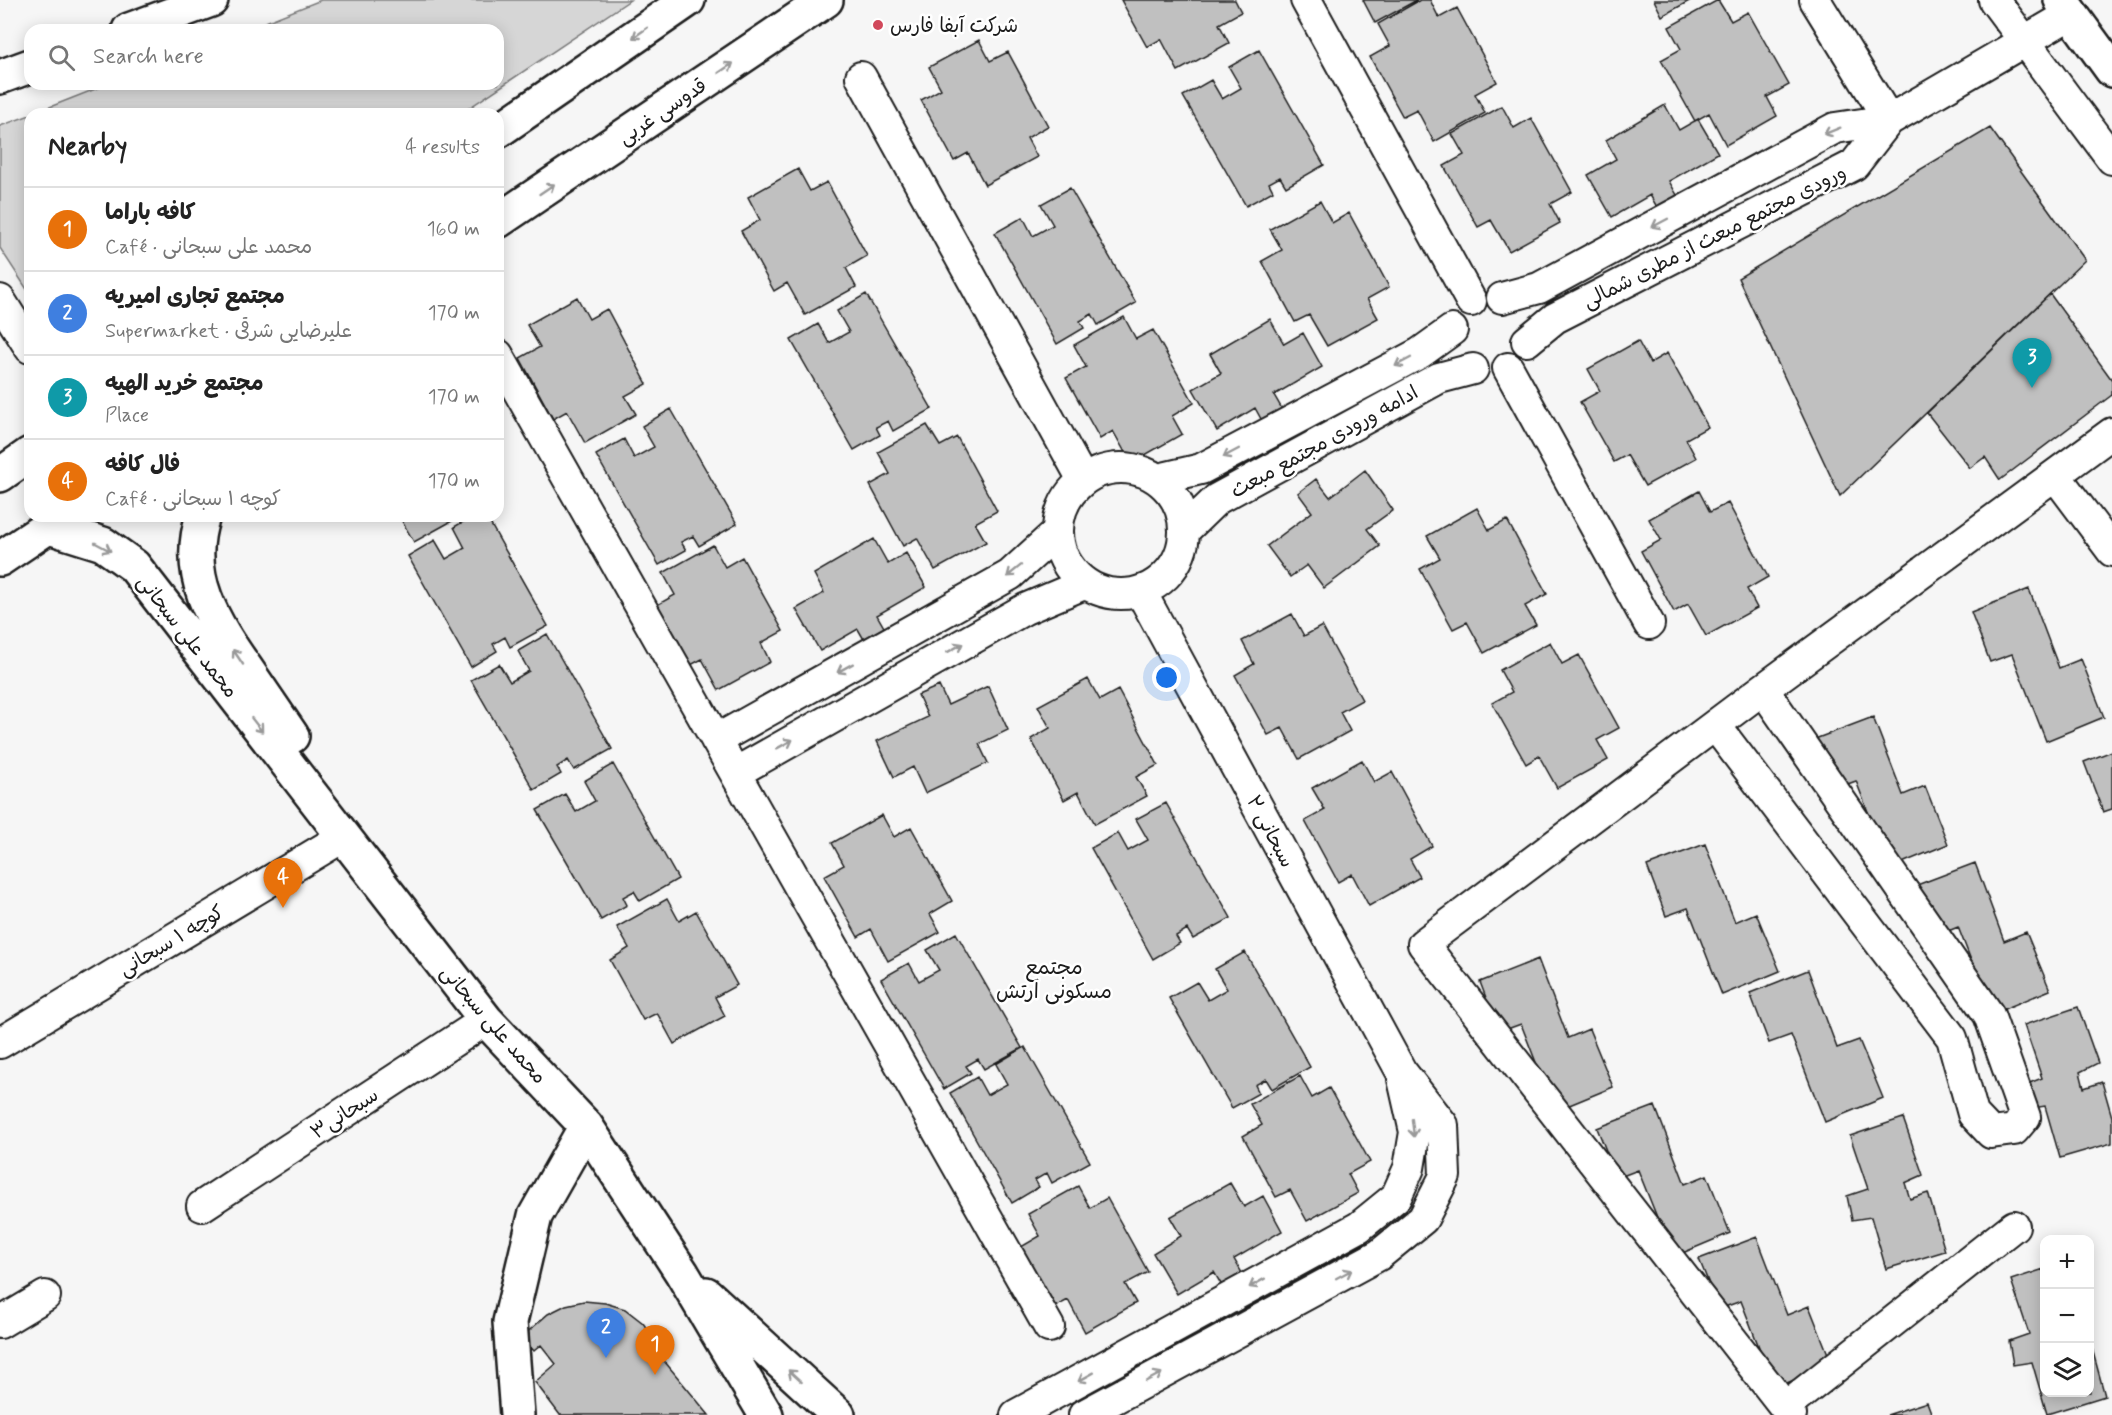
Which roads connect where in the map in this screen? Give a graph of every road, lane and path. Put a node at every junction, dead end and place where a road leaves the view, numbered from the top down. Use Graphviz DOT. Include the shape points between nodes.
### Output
graph roads {
  1 [pos="688,0"];
  2 [pos="826,0"];
  3 [pos="1306,0"];
  4 [pos="1815,0"];
  5 [pos="1994,0"];
  6 [pos="198,2"];
  7 [pos="2066,7"];
  8 [pos="144,24"];
  9 [pos="2024,41"];
  10 [pos="24,68"];
  11 [pos="2112,70"];
  12 [pos="0,77"];
  13 [pos="861,77"];
  14 [pos="1889,120"];
  15 [pos="504,127"];
  16 [pos="2112,159"];
  17 [pos="1712,195"];
  18 [pos="504,217"];
  19 [pos="1729,228"];
  20 [pos="1502,298"];
  21 [pos="0,300"];
  22 [pos="1471,301"];
  23 [pos="1452,330"];
  24 [pos="24,338"];
  25 [pos="1527,340"];
  26 [pos="504,366"];
  27 [pos="1508,368"];
  28 [pos="1473,369"];
  29 [pos="2112,433"];
  30 [pos="24,458"];
  31 [pos="0,475"];
  32 [pos="2055,475"];
  33 [pos="1158,479"];
  34 [pos="1083,480"];
  35 [pos="56,522"];
  36 [pos="59,522"];
  37 [pos="201,522"];
  38 [pos="1184,531"];
  39 [pos="1057,532"];
  40 [pos="2112,551"];
  41 [pos="0,559"];
  42 [pos="1084,584"];
  43 [pos="1142,592"];
  44 [pos="1649,624"];
  45 [pos="1762,689"];
  46 [pos="1715,725"];
  47 [pos="716,740"];
  48 [pos="735,773"];
  49 [pos="300,780"];
  50 [pos="343,837"];
  51 [pos="486,1020"];
  52 [pos="0,1043"];
  53 [pos="1401,1071"];
  54 [pos="586,1126"];
  55 [pos="202,1206"];
  56 [pos="2014,1226"];
  57 [pos="1298,1261"];
  58 [pos="682,1273"];
  59 [pos="1314,1290"];
  60 [pos="45,1296"];
  61 [pos="0,1323"];
  62 [pos="1049,1327"];
  63 [pos="1788,1411"];
  64 [pos="517,1415"];
  65 [pos="766,1415"];
  66 [pos="838,1415"];
  67 [pos="1016,1415"];
  68 [pos="1084,1415"];
  1 -- 15 [label="street, one-way"];
  18 -- 2 [label="street, قدوسی غربی, one-way"];
  3 -- 22 [label="street"];
  4 -- 14 [label="street"];
  5 -- 9 [label="street"];
  6 -- 8 [label="street"];
  7 -- 9 [label="street"];
  7 -- 11 [label="street"];
  9 -- 14 [label="street"];
  9 -- 16 [label="street"];
  10 -- 12 [label="street"];
  13 -- 34 [label="street"];
  14 -- 17 [label="street, one-way" via="1835,128"];
  14 -- 19 [label="street, ورودی مجتمع مبعث از مطری شمالی" via="1854,165"];
  17 -- 19 [label="street"];
  17 -- 20 [label="street, one-way" via="1539,288"];
  19 -- 25 [label="street, ورودی مجتمع مبعث از مطری شمالی" via="1555,318"];
  20 -- 22 [label="street" via="1481,297"];
  20 -- 25 [label="street" via="1519,310"];
  21 -- 24 [label="street"];
  22 -- 23 [label="street" via="1455,318"];
  23 -- 28 [label="street" via="1456,353"];
  23 -- 33 [label="street, one-way" via="1420,353 1201,469"];
  25 -- 27 [label="street" via="1524,352"];
  26 -- 47 [label="street"];
  27 -- 28 [label="street" via="1497,372"];
  27 -- 44 [label="street"];
  28 -- 38 [label="street, ادامه ورودی مجتمع مبعث" via="1439,378 1217,499"];
  29 -- 32 [label="street"];
  30 -- 31 [label="street"];
  32 -- 40 [label="street"];
  32 -- 45 [label="street"];
  33 -- 34 [label="street" via="1140,470 1120,467"];
  33 -- 38 [label="street" via="1182,511"];
  34 -- 39 [label="street" via="1060,512"];
  35 -- 41 [label="street"];
  36 -- 49 [label="street, محمد علی سبحانی, one-way" via="103,544 134,566"];
  49 -- 37 [label="street, محمد علی سبحانی, one-way" via="302,750 220,632 205,601 196,567"];
  38 -- 43 [label="street" via="1182,551 1173,569"];
  39 -- 42 [label="street" via="1070,570"];
  39 -- 47 [label="street, one-way" via="1010,575"];
  42 -- 43 [label="street" via="1102,593"];
  48 -- 42 [label="street, one-way" via="1025,609"];
  43 -- 53 [label="street, سبحانی ۲"];
  45 -- 46 [label="street"];
  45 -- 46 [label="street" via="1989,1015 2025,1117 2014,1130 1991,1133 1973,1114 1952,1038"];
  46 -- 63 [label="street" via="1423,944"];
  47 -- 48 [label="street"];
  48 -- 62 [label="street"];
  49 -- 50 [label="street, محمد علی سبحانی"];
  50 -- 51 [label="street, محمد علی سبحانی"];
  50 -- 52 [label="street, کوچه ۱ سبحانی"];
  51 -- 54 [label="street, محمد علی سبحانی"];
  51 -- 55 [label="street, سبحانی۳"];
  53 -- 57 [label="street, one-way" via="1415,1132 1409,1168 1396,1197 1359,1227"];
  59 -- 53 [label="street, one-way" via="1379,1255 1423,1219 1445,1176 1443,1125"];
  54 -- 58 [label="street, محمد علی سبحانی"];
  54 -- 64 [label="street" via="535,1216 510,1322"];
  56 -- 63 [label="street"];
  57 -- 59 [label="street"];
  57 -- 67 [label="street, one-way"];
  58 -- 65 [label="street, محمد علی سبحانی"];
  66 -- 58 [label="street, محمد علی سبحانی, one-way"];
  68 -- 59 [label="street, one-way"];
  60 -- 61 [label="street"];
}
